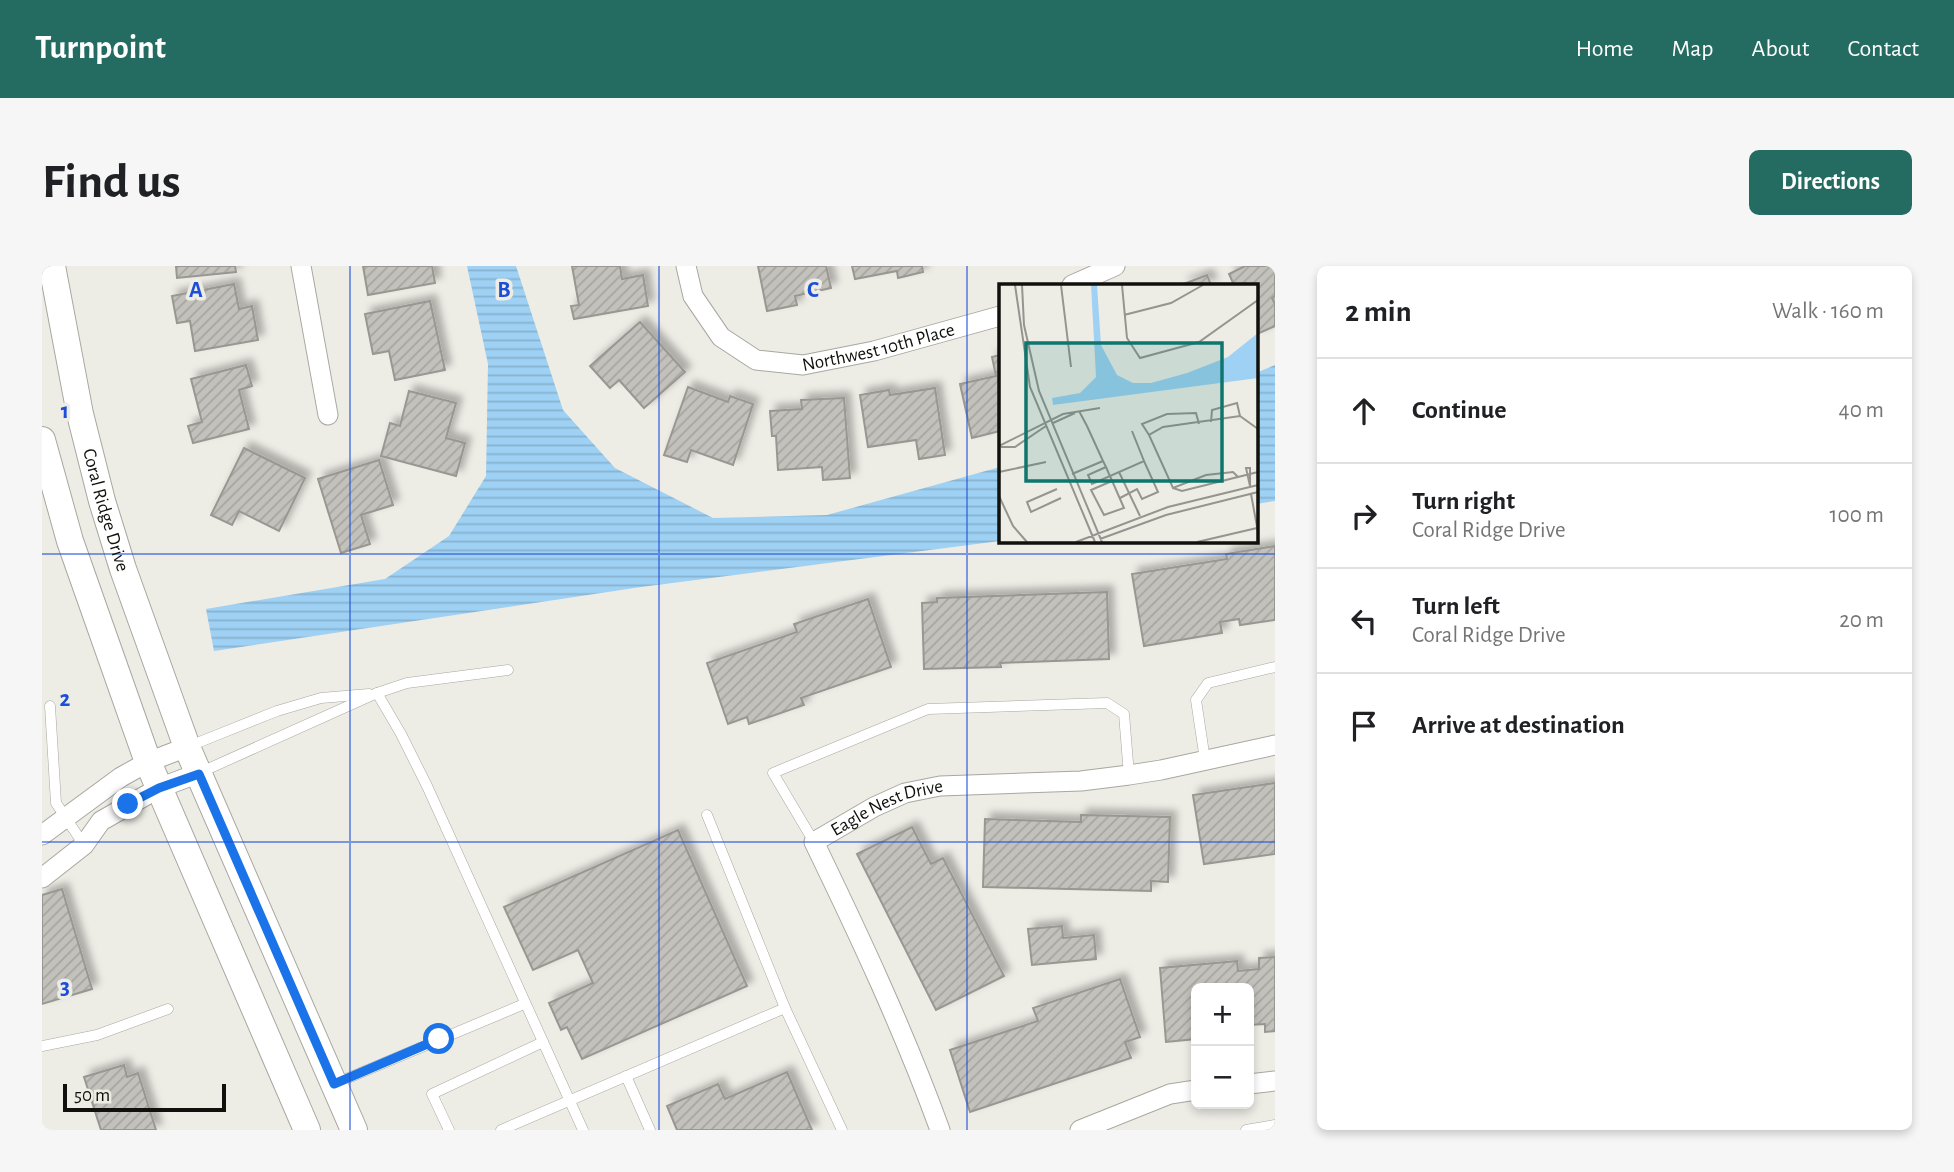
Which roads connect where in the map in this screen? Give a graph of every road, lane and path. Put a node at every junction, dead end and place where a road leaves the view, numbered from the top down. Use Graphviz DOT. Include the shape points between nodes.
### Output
graph roads {
  1 [pos="52,266"];
  2 [pos="300,266"];
  3 [pos="686,266"];
  4 [pos="1115,266"];
  5 [pos="1074,284"];
  6 [pos="999,316"];
  7 [pos="328,415"];
  8 [pos="42,440"];
  9 [pos="1275,667"];
  10 [pos="508,670"];
  11 [pos="377,693"];
  12 [pos="50,706"];
  13 [pos="1275,745"];
  14 [pos="187,747"];
  15 [pos="1205,761"];
  16 [pos="148,762"];
  17 [pos="199,774"];
  18 [pos="1129,775"];
  19 [pos="159,788"];
  20 [pos="707,815"];
  21 [pos="65,818"];
  22 [pos="42,835"];
  23 [pos="814,842"];
  24 [pos="83,845"];
  25 [pos="42,878"];
  26 [pos="524,1004"];
  27 [pos="785,1008"];
  28 [pos="168,1009"];
  29 [pos="543,1042"];
  30 [pos="42,1046"];
  31 [pos="626,1076"];
  32 [pos="1275,1081"];
  33 [pos="1254,1083"];
  34 [pos="334,1084"];
  35 [pos="1191,1091"];
  36 [pos="569,1100"];
  37 [pos="1275,1125"];
  38 [pos="307,1130"];
  39 [pos="354,1130"];
  40 [pos="449,1130"];
  41 [pos="502,1130"];
  42 [pos="581,1130"];
  43 [pos="650,1130"];
  44 [pos="842,1130"];
  45 [pos="940,1130"];
  46 [pos="1080,1130"];
  47 [pos="1245,1130"];
  1 -- 14 [label="main road, Coral Ridge Drive" via="102,501"];
  2 -- 7 [label="street"];
  3 -- 6 [label="street, Northwest 10th Place" via="693,296 721,337 756,360 803,365 874,351"];
  4 -- 5 [label="street"];
  8 -- 16 [label="main road" via="70,541"];
  9 -- 15 [label="lane" via="1208,683 1196,700"];
  10 -- 11 [label="lane" via="407,684"];
  11 -- 14 [label="lane" via="321,698"];
  11 -- 17 [label="lane"];
  11 -- 26 [label="lane" via="427,786"];
  12 -- 21 [label="lane" via="56,803"];
  13 -- 15 [label="street, Eagle Nest Drive"];
  14 -- 16 [label="street"];
  14 -- 17 [label="main road, Coral Ridge Drive"];
  15 -- 18 [label="street, Eagle Nest Drive"];
  16 -- 19 [label="main road"];
  16 -- 21 [label="street" via="109,784"];
  17 -- 19 [label="street"];
  17 -- 34 [label="main road, Coral Ridge Drive"];
  18 -- 23 [label="street, Eagle Nest Drive" via="940,786 905,793"];
  18 -- 23 [label="lane" via="1124,715 1107,703 928,709 773,774"];
  19 -- 24 [label="street" via="101,821"];
  19 -- 38 [label="main road"];
  20 -- 27 [label="lane"];
  21 -- 22 [label="street"];
  21 -- 24 [label="lane"];
  23 -- 45 [label="street, Eagle Nest Drive" via="879,976"];
  24 -- 25 [label="street"];
  26 -- 29 [label="lane"];
  26 -- 34 [label="lane"];
  27 -- 31 [label="lane"];
  27 -- 44 [label="lane"];
  28 -- 30 [label="lane" via="97,1035"];
  29 -- 36 [label="lane"];
  29 -- 40 [label="lane" via="432,1094"];
  31 -- 36 [label="lane"];
  31 -- 43 [label="lane"];
  32 -- 33 [label="street"];
  34 -- 39 [label="main road, Coral Ridge Drive"];
  35 -- 46 [label="street" via="1170,1094"];
  36 -- 41 [label="lane"];
  36 -- 42 [label="lane"];
  37 -- 47 [label="lane"];
}
